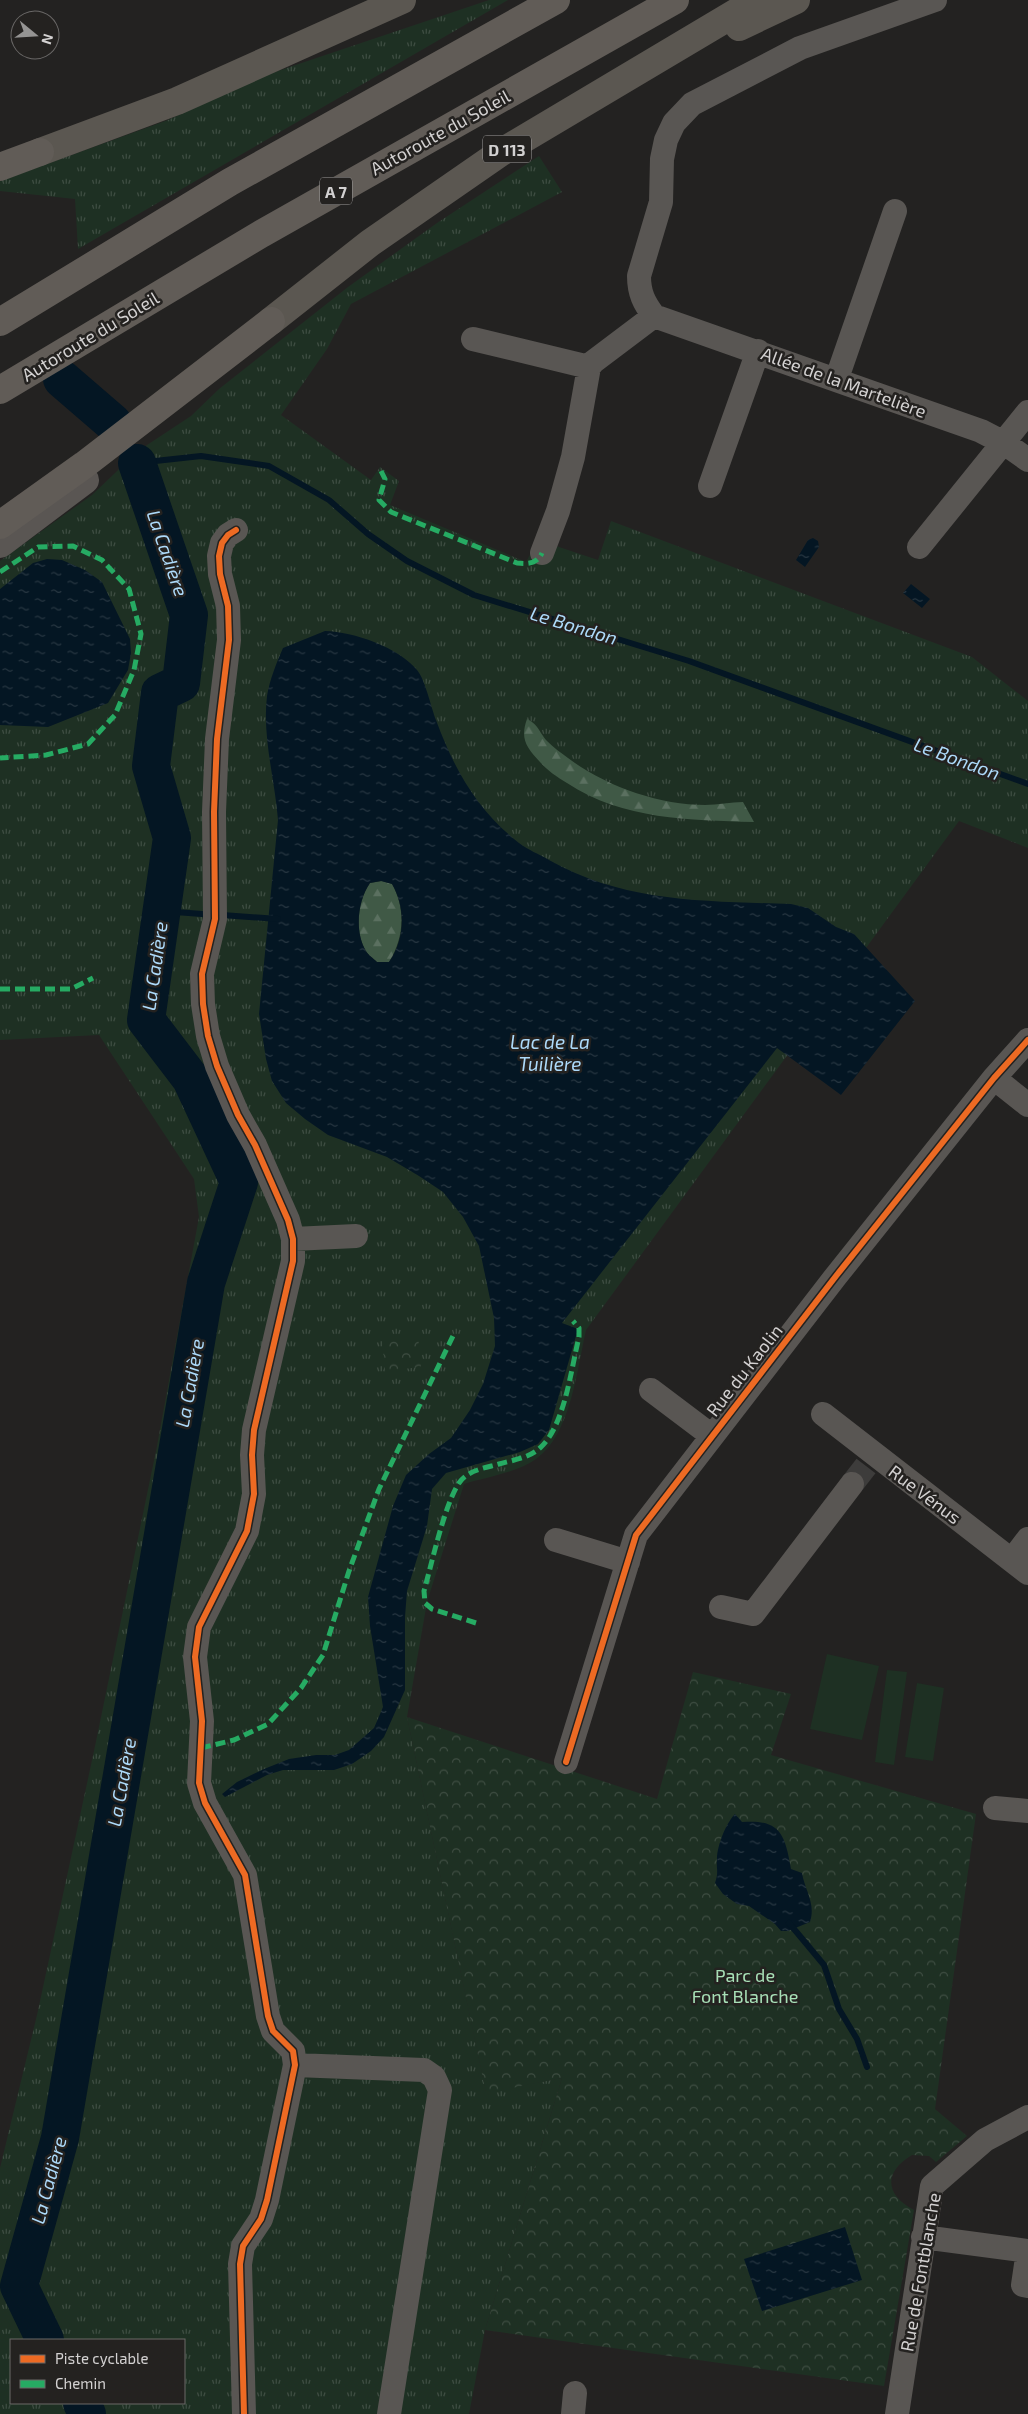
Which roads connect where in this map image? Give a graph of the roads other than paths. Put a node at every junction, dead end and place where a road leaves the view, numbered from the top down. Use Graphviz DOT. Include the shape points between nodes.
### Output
graph roads {
  1 [pos="402,0"];
  2 [pos="556,0"];
  3 [pos="675,0"];
  4 [pos="757,0"];
  5 [pos="796,0"];
  6 [pos="935,0"];
  7 [pos="582,102"];
  8 [pos="40,152"];
  9 [pos="0,166"];
  10 [pos="895,211"];
  11 [pos="654,316"];
  12 [pos="271,320"];
  13 [pos="0,322"];
  14 [pos="472,339"];
  15 [pos="758,351"];
  16 [pos="589,367"];
  17 [pos="837,378"];
  18 [pos="0,390"];
  19 [pos="1028,412"];
  20 [pos="129,436"];
  21 [pos="1004,442"];
  22 [pos="1028,460"];
  23 [pos="710,486"];
  24 [pos="0,525"];
  25 [pos="236,530"];
  26 [pos="0,544"];
  27 [pos="920,547"];
  28 [pos="542,552"];
  29 [pos="1028,1040"];
  30 [pos="994,1078"];
  31 [pos="1028,1105"];
  32 [pos="356,1236"];
  33 [pos="293,1239"];
  34 [pos="651,1390"];
  35 [pos="823,1414"];
  36 [pos="712,1436"];
  37 [pos="864,1468"];
  38 [pos="1028,1539"];
  39 [pos="556,1540"];
  40 [pos="628,1562"];
  41 [pos="1020,1566"];
  42 [pos="721,1607"];
  43 [pos="566,1762"];
  44 [pos="995,1808"];
  45 [pos="1028,1811"];
  46 [pos="295,2066"];
  47 [pos="1028,2117"];
  48 [pos="923,2237"];
  49 [pos="1028,2286"];
  50 [pos="244,2414"];
  51 [pos="389,2414"];
  52 [pos="897,2414"];
  1 -- 8 [label="main road" via="177,101"];
  2 -- 13 [label="highway" via="230,182"];
  3 -- 18 [label="highway, Autoroute du Soleil / A 7" via="261,234"];
  4 -- 7 [label="main road, D 113"];
  5 -- 7 [label="main road"];
  6 -- 11 [label="street" via="800,48 692,104 674,123 662,159 661,202 639,276 643,302"];
  7 -- 12 [label="main road, D 113" via="500,153 370,243"];
  8 -- 9 [label="highway"];
  10 -- 17 [label="street"];
  11 -- 15 [label="street, Allée de la Martelière"];
  11 -- 16 [label="street"];
  12 -- 20 [label="highway"];
  14 -- 16 [label="street"];
  15 -- 17 [label="street, Allée de la Martelière"];
  15 -- 23 [label="street"];
  16 -- 28 [label="street" via="574,450 558,511"];
  17 -- 21 [label="street, Allée de la Martelière"];
  19 -- 21 [label="street"];
  20 -- 24 [label="highway"];
  20 -- 26 [label="main road" via="91,476"];
  21 -- 22 [label="street, Allée de la Martelière"];
  21 -- 27 [label="street"];
  25 -- 33 [label="street" via="222,543 219,556 228,606 228,640 217,739 215,919 202,974 203,1004 217,1066 276,1191"];
  29 -- 30 [label="street, Rue du Kaolin"];
  30 -- 31 [label="street"];
  30 -- 36 [label="street, Rue du Kaolin"];
  32 -- 33 [label="street"];
  33 -- 46 [label="street" via="293,1261 254,1430 254,1494 248,1531 199,1627 195,1656 202,1721 199,1783 205,1803 245,1875 268,2016 273,2031 292,2051"];
  34 -- 36 [label="street"];
  35 -- 37 [label="street, Rue Vénus"];
  36 -- 40 [label="street, Rue du Kaolin" via="636,1535"];
  37 -- 41 [label="street, Rue Vénus"];
  37 -- 42 [label="street" via="753,1614"];
  38 -- 41 [label="street"];
  39 -- 40 [label="street"];
  40 -- 43 [label="street, Rue du Kaolin"];
  44 -- 45 [label="street"];
  46 -- 50 [label="street" via="267,2200 261,2218 243,2246 240,2264"];
  46 -- 51 [label="street" via="424,2070 434,2077 440,2090"];
  47 -- 48 [label="street, Rue de Fontblanche" via="985,2140 932,2186"];
  48 -- 49 [label="street" via="1028,2251 1023,2285"];
  48 -- 52 [label="street, Rue de Fontblanche"];
}
